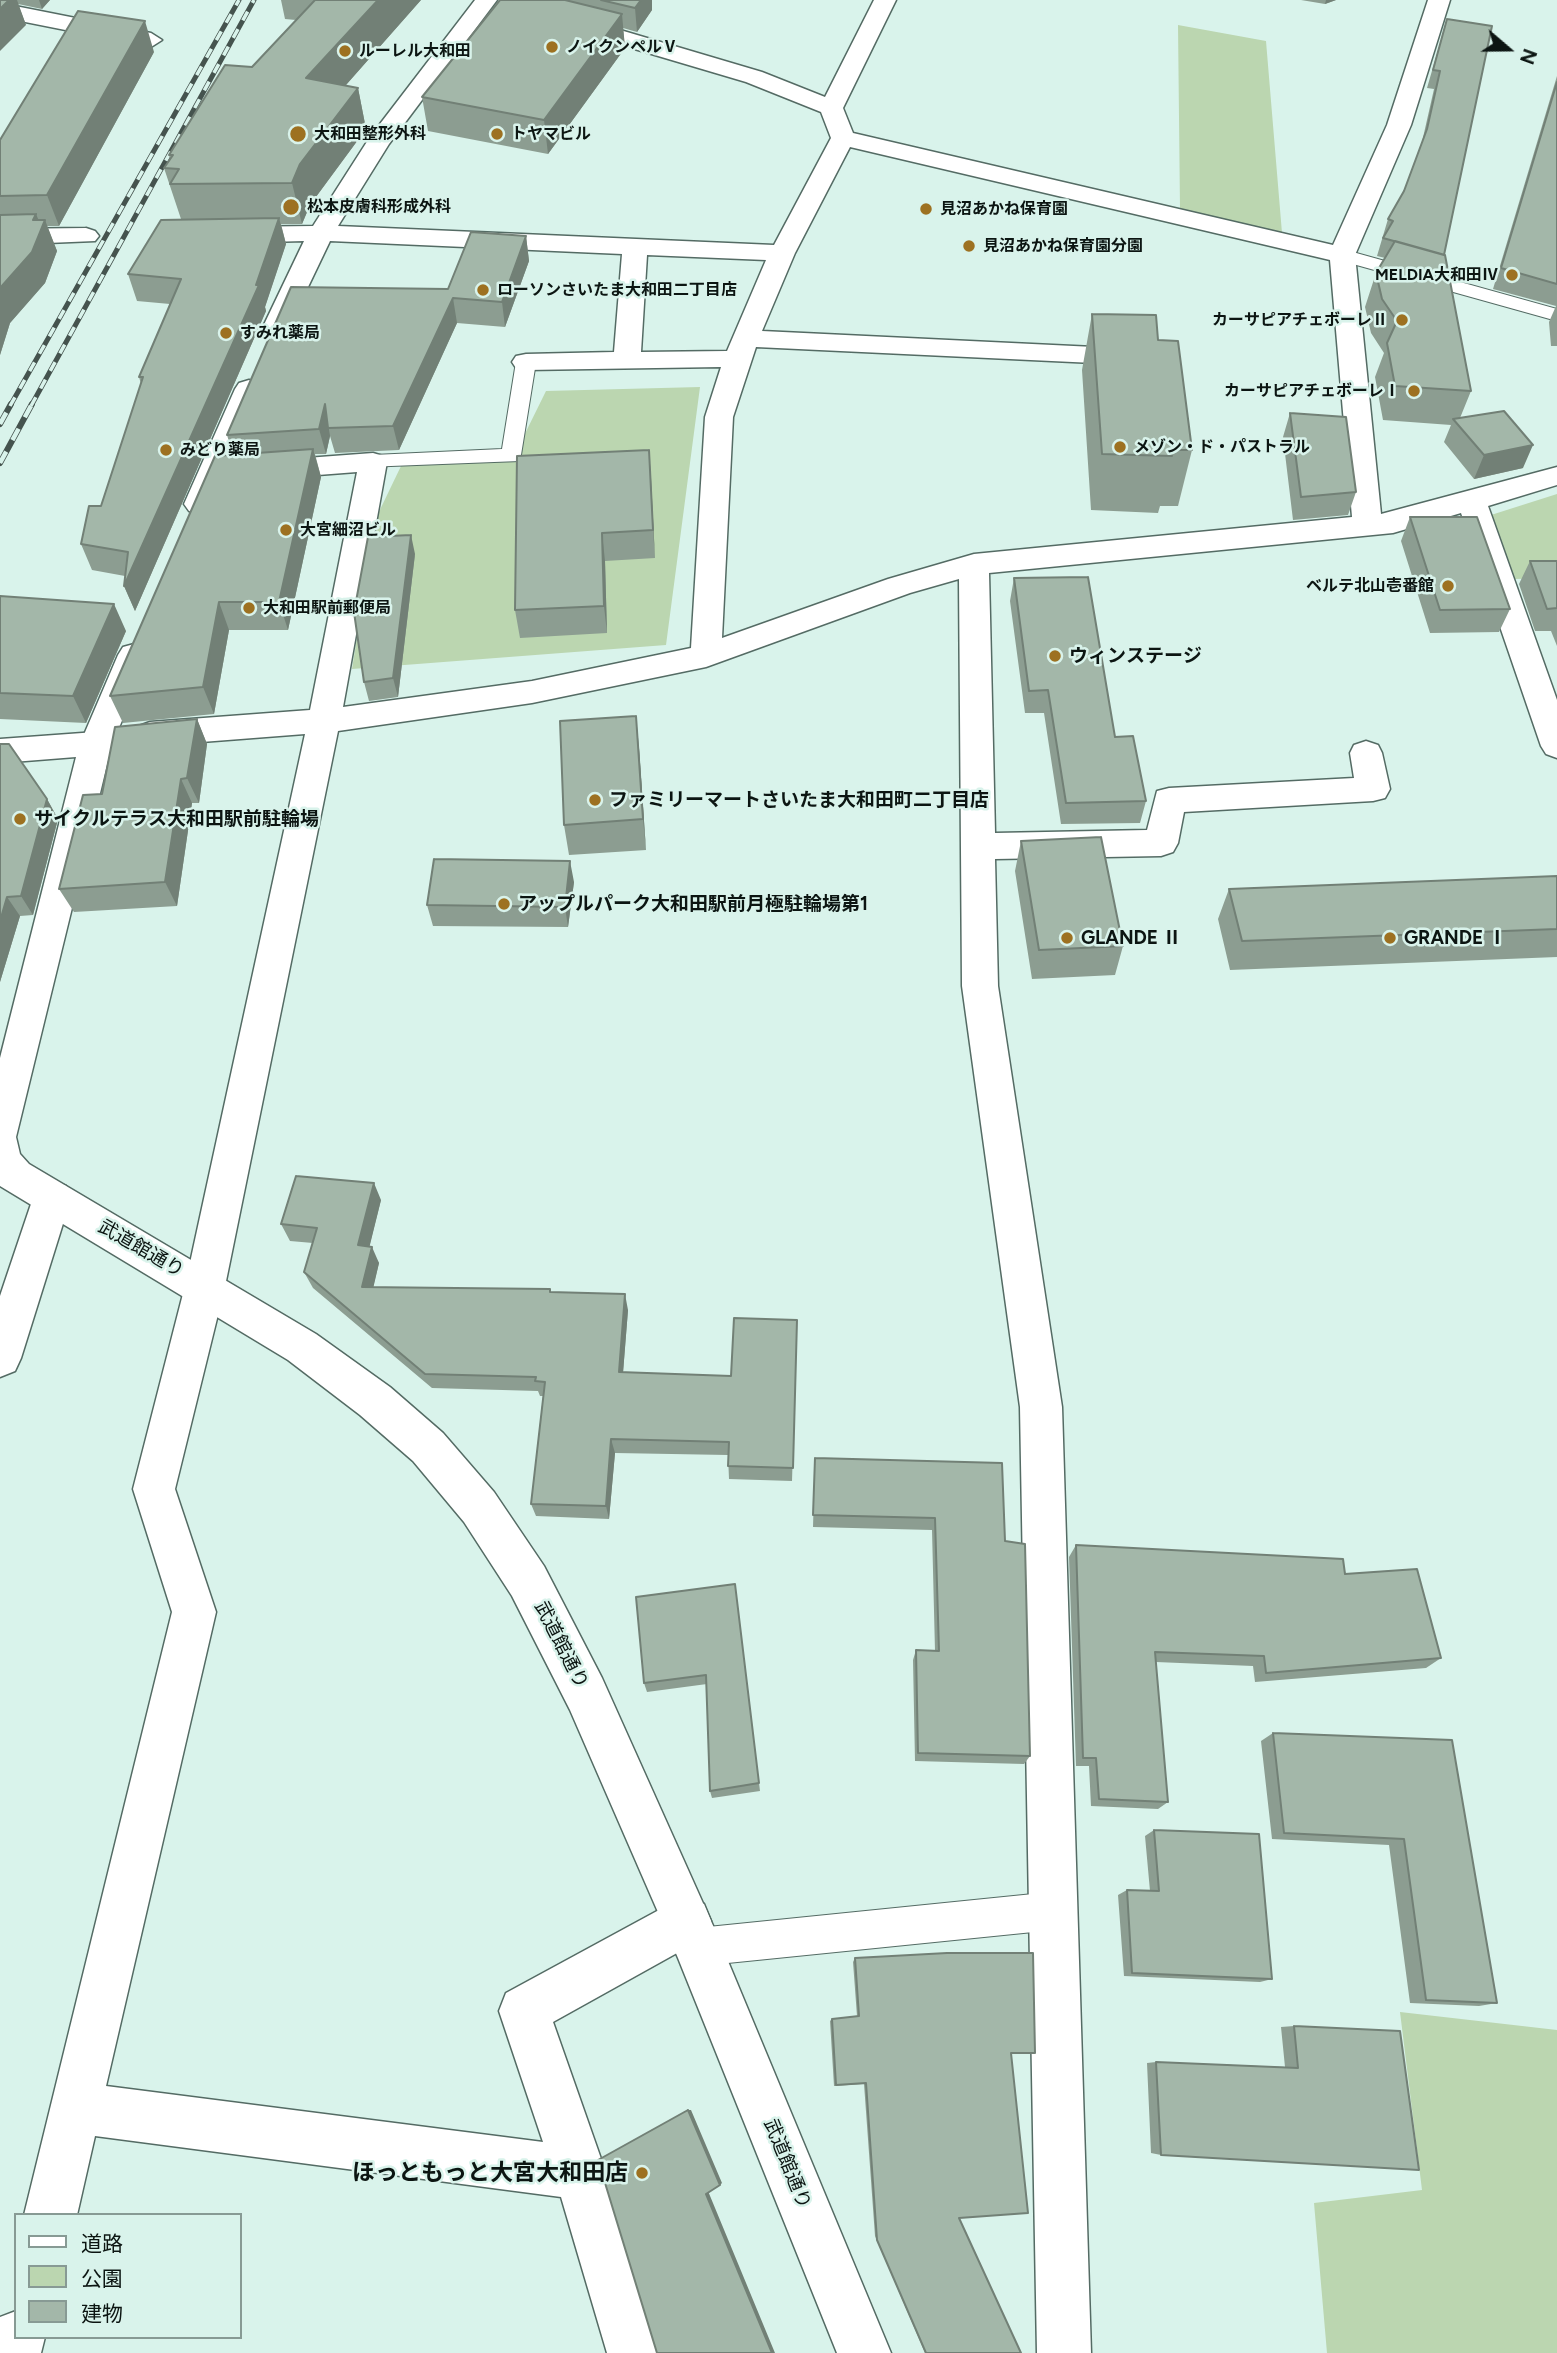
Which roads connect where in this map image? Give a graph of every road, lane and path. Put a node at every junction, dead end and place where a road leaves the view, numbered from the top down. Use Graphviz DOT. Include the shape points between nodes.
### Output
graph roads {
  1 [pos="885,0"];
  2 [pos="1439,0"];
  3 [pos="486,3"];
  4 [pos="0,10"];
  5 [pos="557,20"];
  6 [pos="151,40"];
  7 [pos="831,108"];
  8 [pos="843,138"];
  9 [pos="321,233"];
  10 [pos="205,235"];
  11 [pos="86,236"];
  12 [pos="0,237"];
  13 [pos="635,246"];
  14 [pos="782,253"];
  15 [pos="1342,255"];
  16 [pos="1557,315"];
  17 [pos="742,348"];
  18 [pos="1161,359"];
  19 [pos="626,360"];
  20 [pos="526,362"];
  21 [pos="373,462"];
  22 [pos="211,474"];
  23 [pos="1557,476"];
  24 [pos="1471,500"];
  25 [pos="1367,525"];
  26 [pos="189,526"];
  27 [pos="974,564"];
  28 [pos="145,629"];
  29 [pos="706,656"];
  30 [pos="324,720"];
  31 [pos="96,744"];
  32 [pos="1557,746"];
  33 [pos="0,751"];
  34 [pos="1366,753"];
  35 [pos="978,846"];
  36 [pos="0,1132"];
  37 [pos="0,1143"];
  38 [pos="52,1198"];
  39 [pos="205,1286"];
  40 [pos="0,1358"];
  41 [pos="1053,1911"];
  42 [pos="693,1934"];
  43 [pos="78,2108"];
  44 [pos="580,2173"];
  45 [pos="51,2213"];
  46 [pos="634,2353"];
  47 [pos="864,2353"];
  48 [pos="1064,2353"];
  1 -- 7 [label="street"];
  2 -- 15 [label="street" via="1398,125"];
  3 -- 9 [label="street" via="379,142"];
  4 -- 6 [label="street"];
  5 -- 7 [label="street" via="754,77"];
  7 -- 8 [label="street"];
  8 -- 14 [label="street"];
  8 -- 15 [label="street"];
  9 -- 10 [label="street"];
  9 -- 13 [label="street"];
  9 -- 22 [label="street"];
  11 -- 12 [label="street"];
  13 -- 14 [label="street"];
  13 -- 19 [label="street"];
  14 -- 17 [label="street"];
  15 -- 16 [label="lane"];
  15 -- 25 [label="street"];
  17 -- 18 [label="street"];
  17 -- 19 [label="street"];
  17 -- 29 [label="street" via="719,417"];
  19 -- 20 [label="street"];
  20 -- 21 [label="lane" via="512,456"];
  21 -- 22 [label="street"];
  21 -- 30 [label="street"];
  22 -- 26 [label="street"];
  23 -- 24 [label="street"];
  24 -- 25 [label="street" via="1393,523"];
  24 -- 32 [label="street"];
  25 -- 27 [label="street"];
  27 -- 29 [label="street" via="899,586"];
  27 -- 35 [label="street"];
  28 -- 31 [label="street"];
  29 -- 30 [label="street" via="532,692"];
  30 -- 31 [label="street" via="143,734"];
  30 -- 39 [label="street"];
  31 -- 33 [label="street"];
  31 -- 36 [label="street"];
  34 -- 35 [label="street" via="1373,789 1168,800 1161,843"];
  35 -- 41 [label="street" via="980,986 1041,1406"];
  37 -- 38 [label="street, 武道館通り" via="2,1159 15,1175"];
  38 -- 39 [label="street, 武道館通り"];
  38 -- 40 [label="street"];
  39 -- 42 [label="street, 武道館通り" via="302,1346 375,1401 428,1447 479,1507 528,1581 586,1694"];
  39 -- 43 [label="street" via="154,1489 194,1612"];
  41 -- 42 [label="lane"];
  41 -- 48 [label="street"];
  42 -- 44 [label="street" via="524,2011"];
  42 -- 47 [label="street, 武道館通り"];
  43 -- 44 [label="street"];
  43 -- 45 [label="street"];
  44 -- 46 [label="street"];
}
